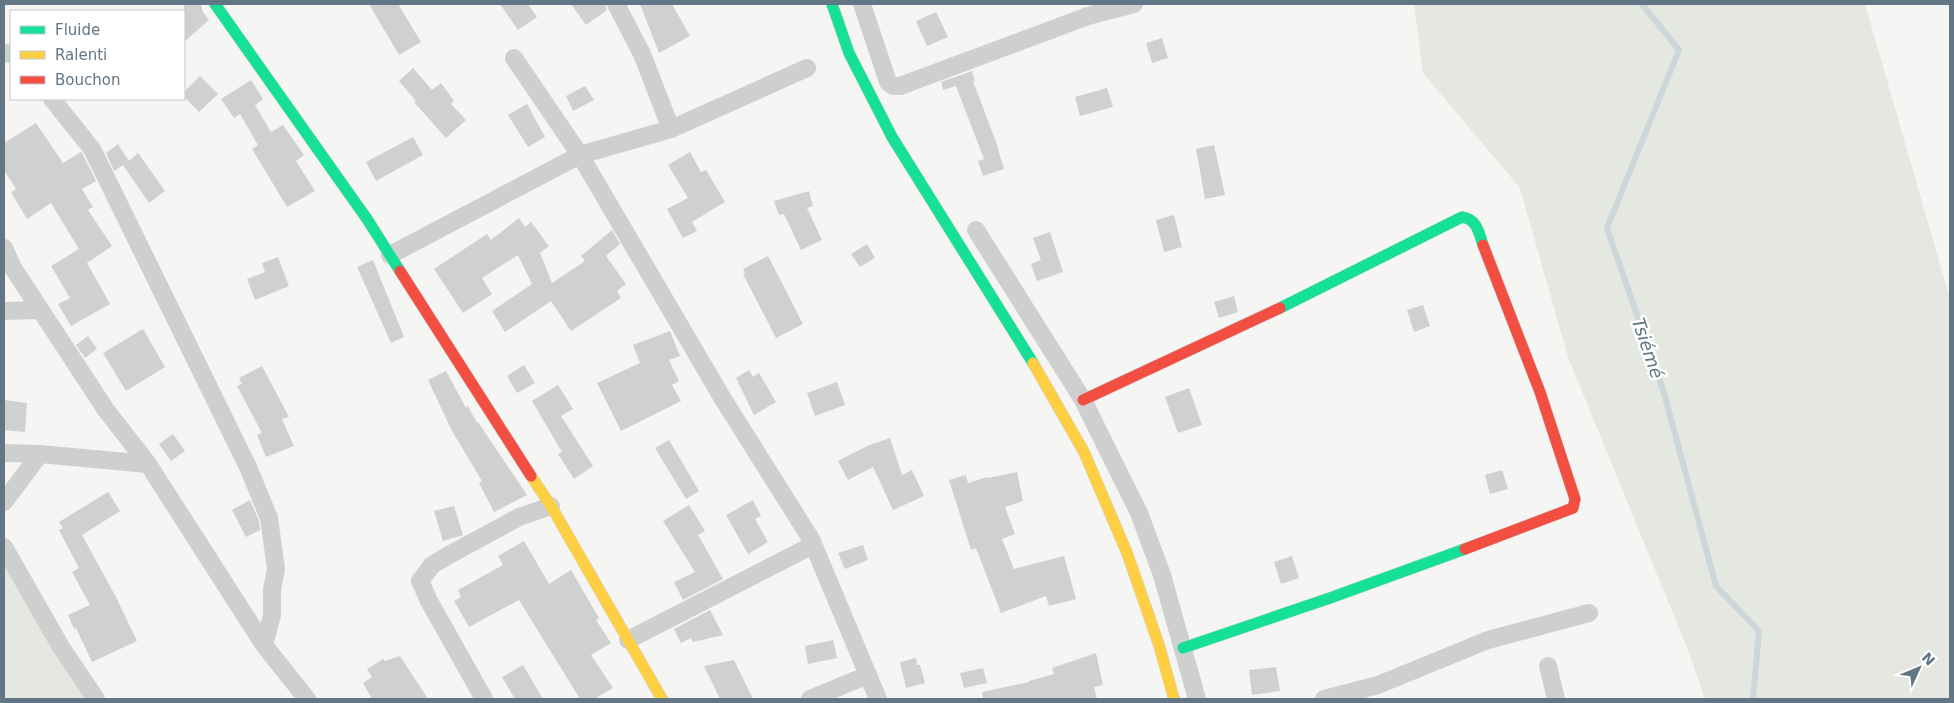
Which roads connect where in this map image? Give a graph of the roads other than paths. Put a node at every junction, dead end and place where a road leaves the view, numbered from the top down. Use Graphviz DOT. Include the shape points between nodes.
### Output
graph roads {
  1 [pos="215,4"];
  2 [pos="616,4"];
  3 [pos="832,4"];
  4 [pos="862,4"];
  5 [pos="1122,5"];
  6 [pos="514,58"];
  7 [pos="808,68"];
  8 [pos="53,100"];
  9 [pos="672,129"];
  10 [pos="580,155"];
  11 [pos="976,230"];
  12 [pos="4,248"];
  13 [pos="390,255"];
  14 [pos="40,310"];
  15 [pos="4,311"];
  16 [pos="1083,400"];
  17 [pos="4,453"];
  18 [pos="40,454"];
  19 [pos="148,464"];
  20 [pos="4,502"];
  21 [pos="551,506"];
  22 [pos="813,545"];
  23 [pos="4,547"];
  24 [pos="1589,614"];
  25 [pos="628,640"];
  26 [pos="264,645"];
  27 [pos="1183,648"];
  28 [pos="1548,666"];
  29 [pos="868,675"];
  30 [pos="96,699"];
  31 [pos="307,699"];
  32 [pos="484,699"];
  33 [pos="662,699"];
  34 [pos="810,699"];
  35 [pos="878,699"];
  36 [pos="1174,699"];
  37 [pos="1197,699"];
  38 [pos="1324,699"];
  39 [pos="1556,699"];
  1 -- 13 [label="street"];
  2 -- 9 [label="street" via="642,54"];
  3 -- 36 [label="street" via="849,53 892,137 1030,358 1084,452 1128,553"];
  4 -- 5 [label="street" via="888,82 893,86"];
  6 -- 10 [label="street"];
  7 -- 9 [label="street"];
  8 -- 26 [label="street" via="92,149 228,424 269,518 276,569 272,615"];
  9 -- 10 [label="street"];
  10 -- 13 [label="street"];
  10 -- 22 [label="street"];
  11 -- 16 [label="street"];
  12 -- 14 [label="street"];
  13 -- 21 [label="street"];
  14 -- 15 [label="street"];
  14 -- 19 [label="street" via="106,410"];
  16 -- 27 [label="street" via="1140,514"];
  16 -- 27 [label="street" via="1462,217 1475,223 1540,392 1575,499 1573,508 1451,556"];
  17 -- 18 [label="street"];
  18 -- 19 [label="street"];
  18 -- 20 [label="street"];
  19 -- 26 [label="street"];
  21 -- 25 [label="street"];
  21 -- 32 [label="street" via="520,517 449,555 432,565 420,581"];
  22 -- 25 [label="street"];
  22 -- 29 [label="street"];
  23 -- 30 [label="street" via="61,647"];
  24 -- 38 [label="street" via="1488,640 1378,685"];
  25 -- 33 [label="street"];
  26 -- 31 [label="street"];
  27 -- 37 [label="street"];
  28 -- 39 [label="street"];
  29 -- 34 [label="street"];
  29 -- 35 [label="street"];
}
